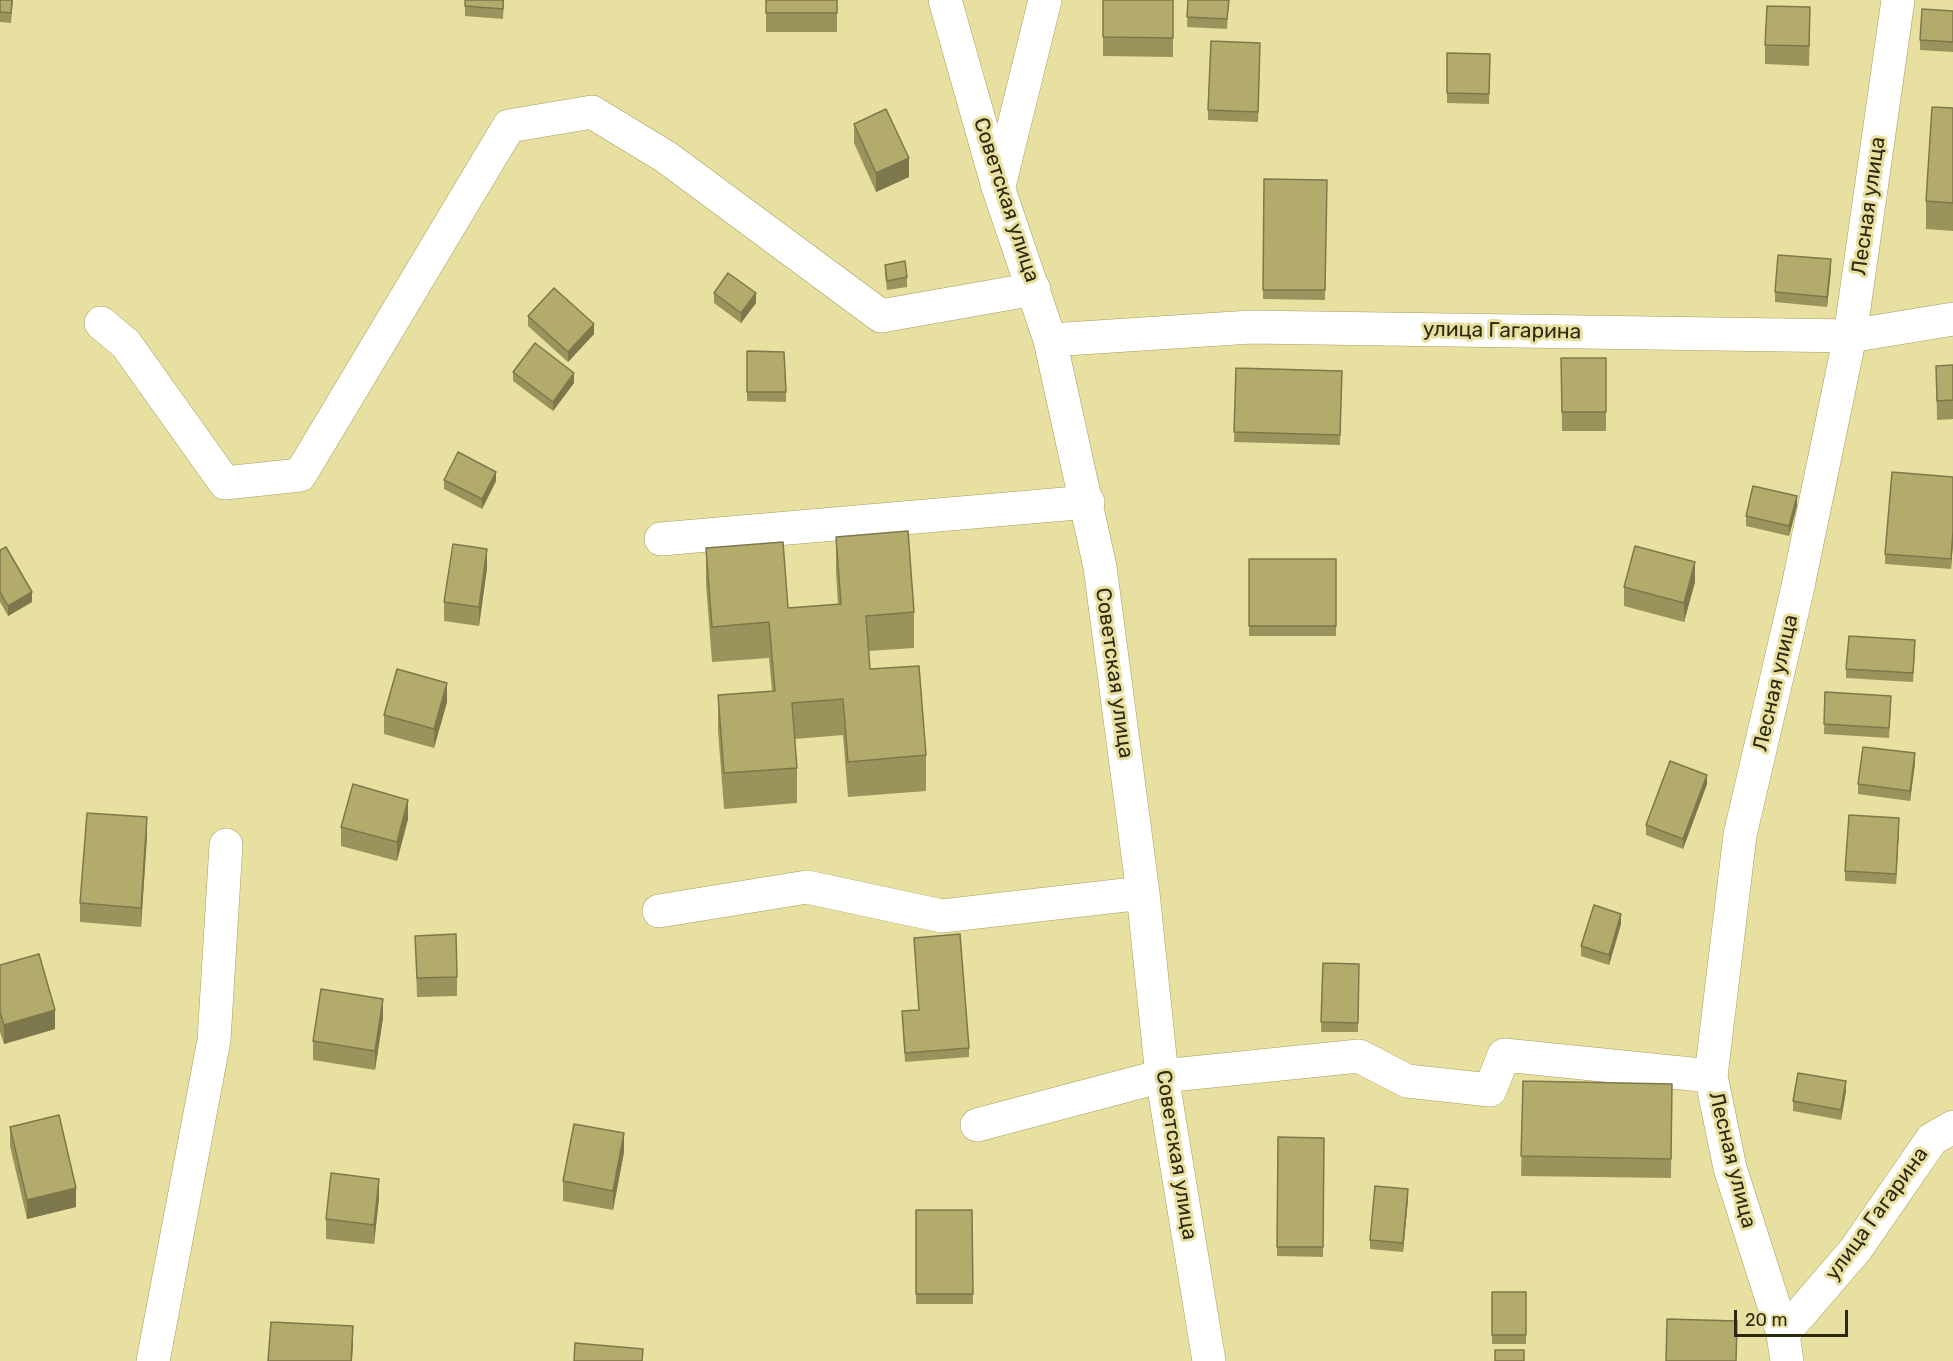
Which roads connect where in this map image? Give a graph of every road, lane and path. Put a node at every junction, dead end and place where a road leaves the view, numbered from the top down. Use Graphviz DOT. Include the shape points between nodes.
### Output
graph roads {
  1 [pos="945,0"];
  2 [pos="1045,0"];
  3 [pos="1898,0"];
  4 [pos="998,187"];
  5 [pos="1034,289"];
  6 [pos="1953,319"];
  7 [pos="101,323"];
  8 [pos="1850,336"];
  9 [pos="1050,340"];
  10 [pos="1088,502"];
  11 [pos="661,540"];
  12 [pos="226,845"];
  13 [pos="1143,893"];
  14 [pos="659,911"];
  15 [pos="1162,1076"];
  16 [pos="1711,1076"];
  17 [pos="977,1125"];
  18 [pos="1953,1127"];
  19 [pos="1785,1347"];
  20 [pos="153,1361"];
  21 [pos="1209,1361"];
  1 -- 4 [label="street, Советская улица"];
  2 -- 4 [label="street"];
  3 -- 8 [label="street, Лесная улица"];
  4 -- 5 [label="street, Советская улица"];
  5 -- 7 [label="street" via="881,316 666,157 592,112 509,126 300,475 225,483 126,344"];
  5 -- 9 [label="street, Советская улица"];
  6 -- 8 [label="street, улица Гагарина"];
  8 -- 9 [label="street, улица Гагарина" via="1251,327"];
  8 -- 16 [label="street, Лесная улица" via="1797,591 1740,835"];
  9 -- 10 [label="street, Советская улица"];
  10 -- 11 [label="street"];
  10 -- 13 [label="street, Советская улица" via="1102,578"];
  12 -- 20 [label="street" via="214,1040"];
  13 -- 14 [label="street" via="942,916 807,886"];
  13 -- 15 [label="street, Советская улица"];
  15 -- 16 [label="street" via="1359,1056 1407,1081 1490,1090 1504,1055"];
  15 -- 17 [label="street"];
  15 -- 21 [label="street, Советская улица"];
  16 -- 19 [label="street, Лесная улица" via="1730,1168"];
  18 -- 19 [label="street, улица Гагарина" via="1932,1139"];
}
